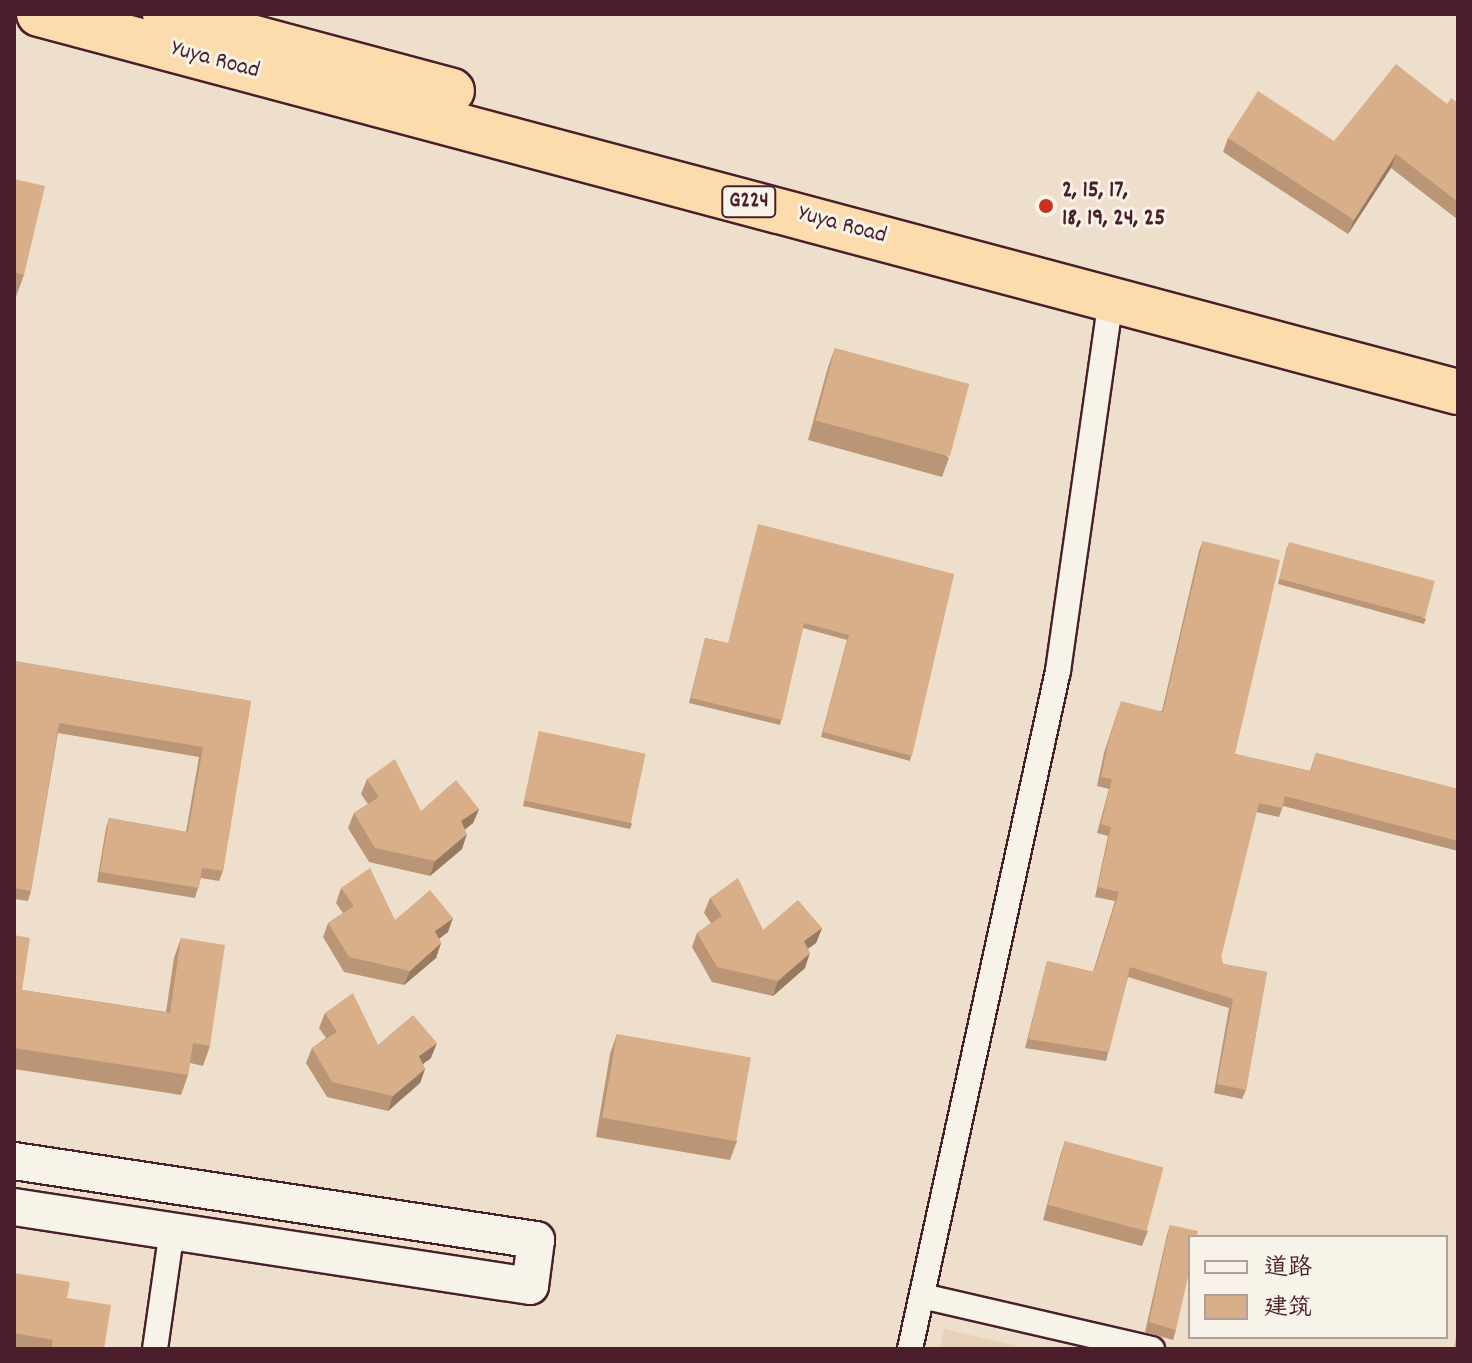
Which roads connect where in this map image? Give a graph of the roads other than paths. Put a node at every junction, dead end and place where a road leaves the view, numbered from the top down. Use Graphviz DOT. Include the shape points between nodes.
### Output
graph roads {
  1 [pos="39,14"];
  2 [pos="165,14"];
  3 [pos="1111,297"];
  4 [pos="1458,364"];
  5 [pos="1458,392"];
  6 [pos="14,1161"];
  7 [pos="14,1207"];
  8 [pos="172,1229"];
  9 [pos="922,1296"];
  10 [pos="155,1349"];
  11 [pos="910,1349"];
  12 [pos="1152,1349"];
  1 -- 3 [label="highway, Yuya Road / G224"];
  2 -- 4 [label="highway, Yuya Road / G224"];
  3 -- 5 [label="highway, Yuya Road / G224"];
  3 -- 9 [label="street" via="1058,671"];
  6 -- 8 [label="street" via="536,1240 530,1286"];
  7 -- 8 [label="street"];
  8 -- 10 [label="street"];
  9 -- 11 [label="street"];
  9 -- 12 [label="street"];
}
